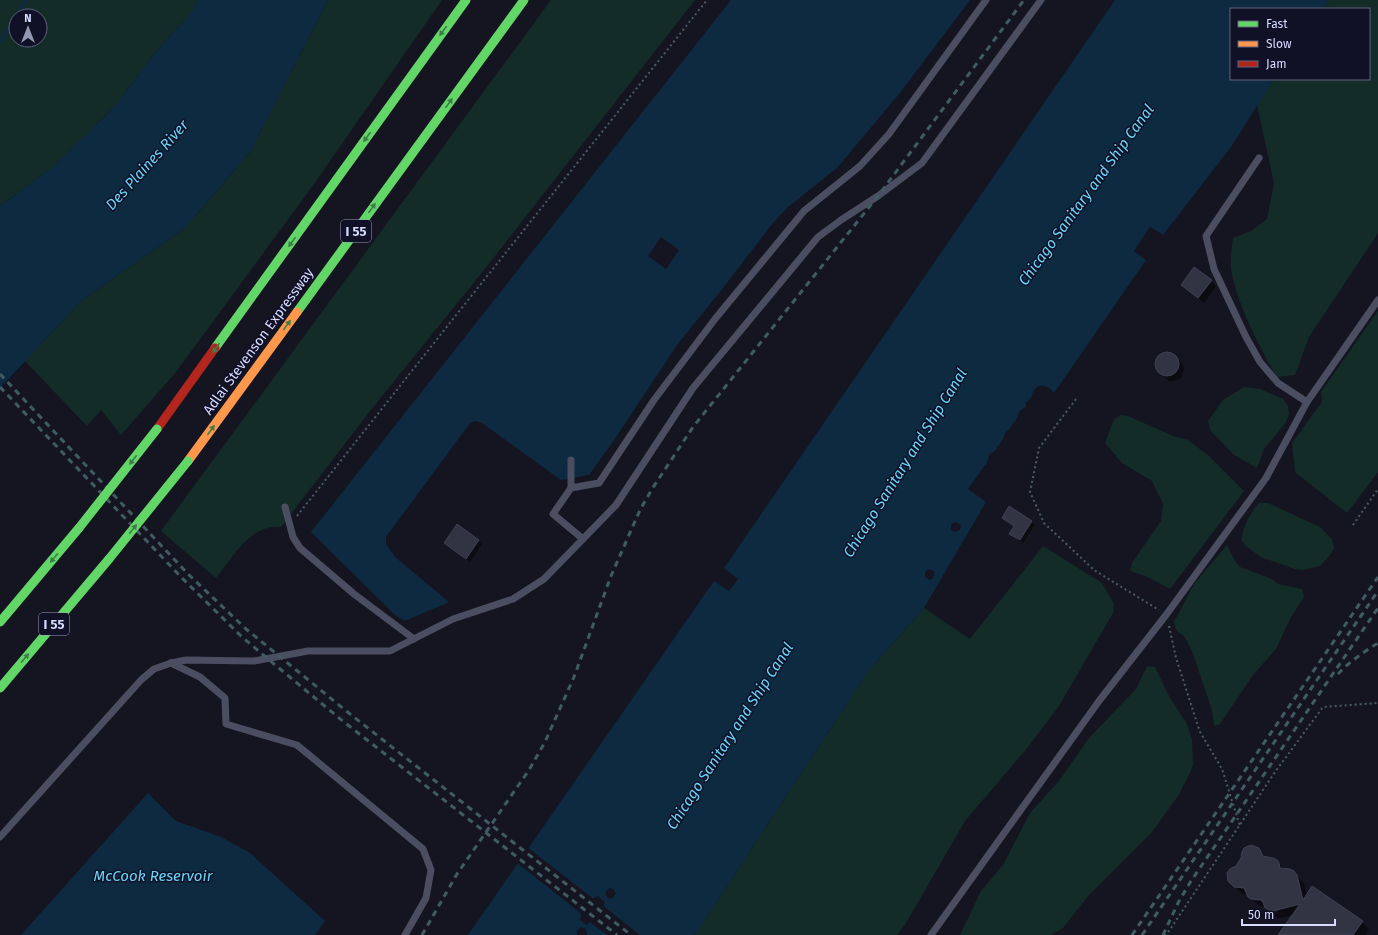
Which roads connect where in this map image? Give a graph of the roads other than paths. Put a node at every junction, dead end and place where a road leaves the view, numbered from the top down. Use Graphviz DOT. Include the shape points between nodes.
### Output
graph roads {
  1 [pos="466,0"];
  2 [pos="524,0"];
  3 [pos="986,0"];
  4 [pos="1041,0"];
  5 [pos="1259,158"];
  6 [pos="1378,300"];
  7 [pos="1307,402"];
  8 [pos="571,460"];
  9 [pos="571,488"];
  10 [pos="285,507"];
  11 [pos="582,539"];
  12 [pos="0,622"];
  13 [pos="414,639"];
  14 [pos="172,663"];
  15 [pos="0,688"];
  16 [pos="0,837"];
  17 [pos="405,935"];
  18 [pos="931,935"];
  1 -- 12 [label="highway, one-way, bridge" via="157,429"];
  15 -- 2 [label="highway, Adlai Stevenson Expressway / I 55, one-way, bridge" via="109,560 188,461"];
  3 -- 9 [label="lane" via="889,134 860,166 804,211 715,319 654,400 599,483"];
  4 -- 11 [label="lane" via="922,164 818,237 692,388 616,505"];
  5 -- 7 [label="lane" via="1206,236 1214,269 1260,362 1278,383"];
  6 -- 7 [label="lane"];
  7 -- 18 [label="lane" via="1266,478 1166,615 1099,701"];
  8 -- 9 [label="lane"];
  9 -- 11 [label="lane" via="553,514"];
  10 -- 13 [label="lane" via="293,538 300,548 354,594"];
  11 -- 13 [label="lane" via="544,579 513,598 453,620"];
  13 -- 14 [label="lane" via="390,651 308,651 254,661 186,660"];
  14 -- 16 [label="lane" via="154,670 141,680"];
  14 -- 17 [label="lane" via="200,677 225,698 226,724 297,745 422,850 431,870 426,898"];
}
